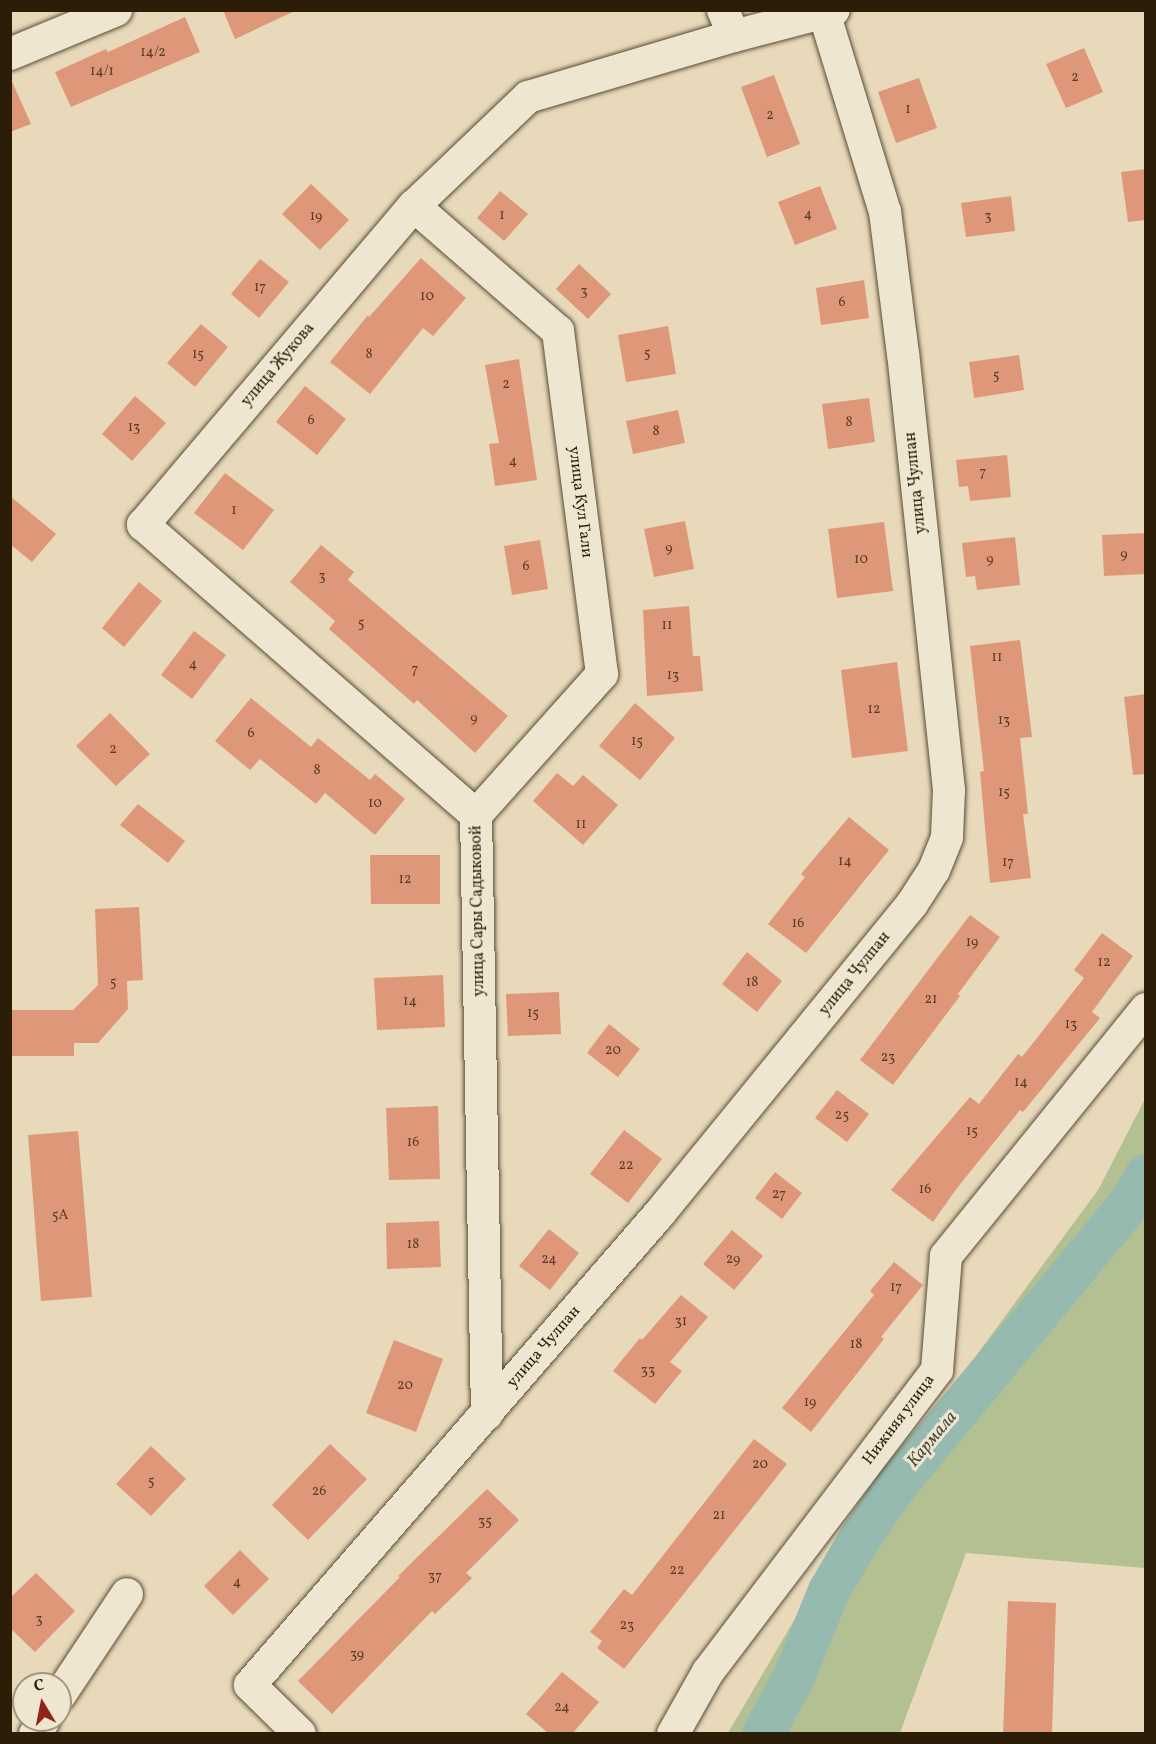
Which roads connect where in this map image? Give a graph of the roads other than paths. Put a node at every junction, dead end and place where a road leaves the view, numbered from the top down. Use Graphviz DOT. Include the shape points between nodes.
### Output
graph roads {
  1 [pos="116,10"];
  2 [pos="829,12"];
  3 [pos="728,23"];
  4 [pos="10,54"];
  5 [pos="414,206"];
  6 [pos="143,525"];
  7 [pos="476,815"];
  8 [pos="1146,1009"];
  9 [pos="486,1414"];
  10 [pos="127,1594"];
  11 [pos="72,1677"];
  12 [pos="300,1734"];
  13 [pos="673,1734"];
  1 -- 4 [label="street"];
  2 -- 3 [label="street, улица Жукова"];
  2 -- 9 [label="street, улица Чулпан" via="885,212 949,790 947,837 934,870 912,903 660,1213"];
  3 -- 5 [label="street, улица Жукова" via="528,97"];
  5 -- 6 [label="street, улица Жукова"];
  5 -- 7 [label="street, улица Кул Гали" via="558,331 602,674"];
  6 -- 7 [label="street, улица Сары Садыковой"];
  7 -- 9 [label="street, улица Сары Садыковой"];
  8 -- 13 [label="street, Нижняя улица" via="946,1256 937,1370 708,1671"];
  9 -- 12 [label="street, улица Чулпан" via="250,1684"];
  10 -- 11 [label="street"];
}
